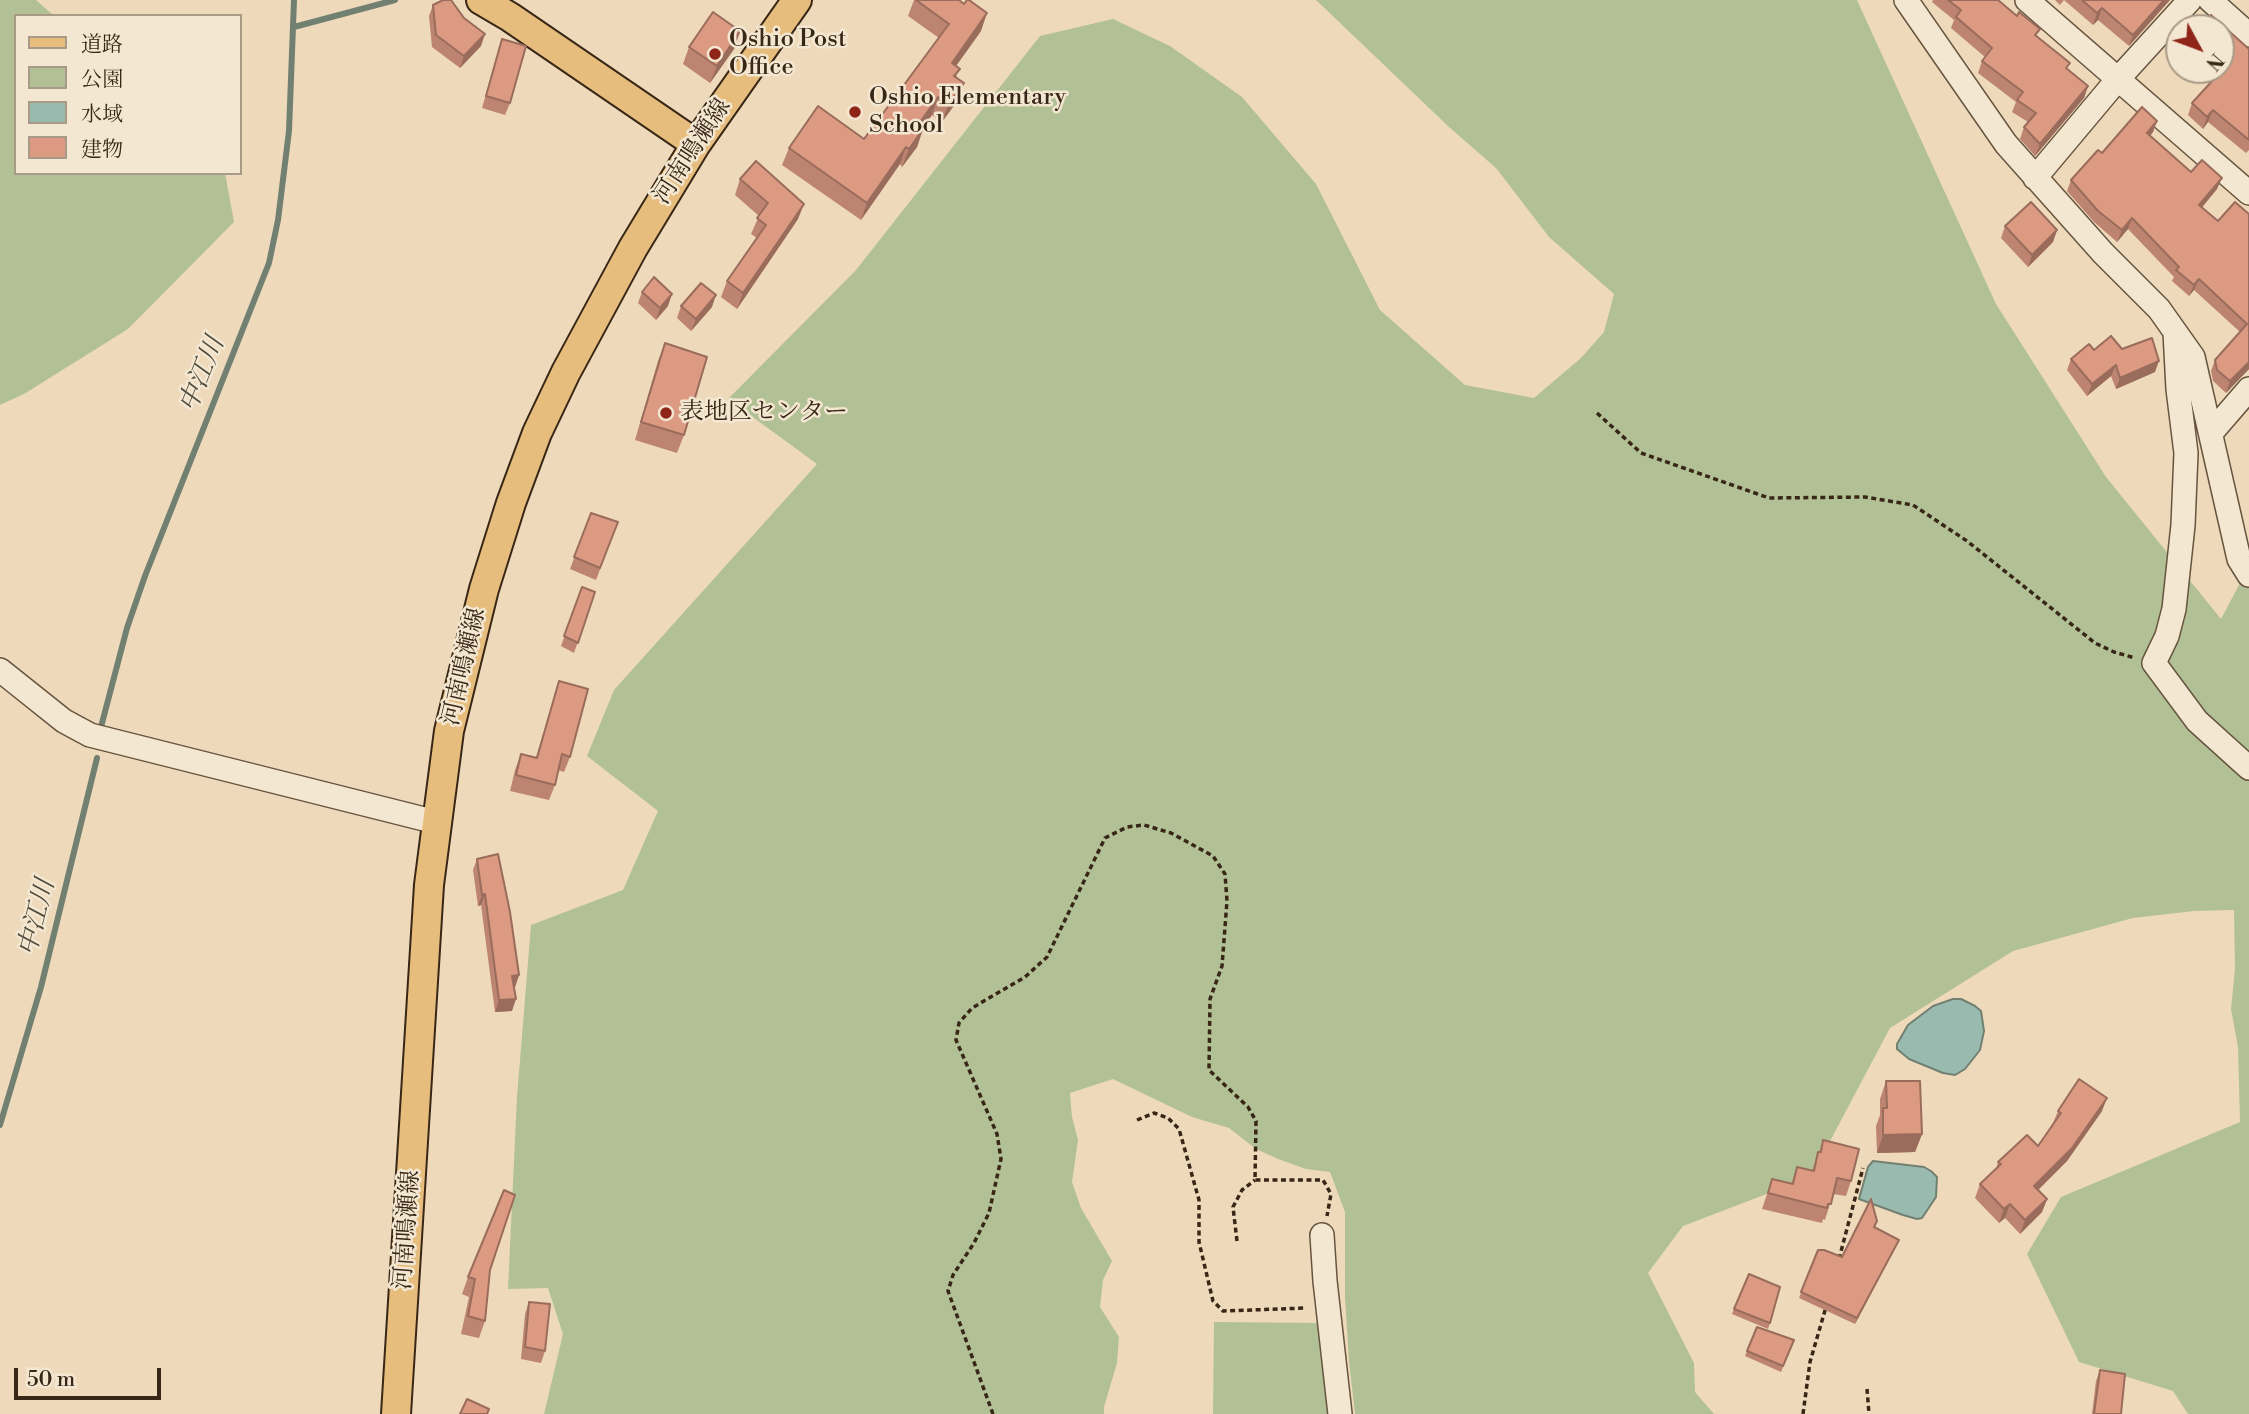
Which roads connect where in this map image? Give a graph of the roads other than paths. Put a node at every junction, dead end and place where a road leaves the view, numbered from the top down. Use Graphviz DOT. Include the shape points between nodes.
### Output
graph roads {
  1 [pos="481,0"];
  2 [pos="797,0"];
  3 [pos="1906,0"];
  4 [pos="2027,0"];
  5 [pos="2190,0"];
  6 [pos="2210,0"];
  7 [pos="2249,35"];
  8 [pos="2118,79"];
  9 [pos="696,144"];
  10 [pos="2035,178"];
  11 [pos="2249,193"];
  12 [pos="2175,332"];
  13 [pos="2249,389"];
  14 [pos="2211,433"];
  15 [pos="2249,575"];
  16 [pos="0,670"];
  17 [pos="2249,768"];
  18 [pos="436,822"];
  19 [pos="1322,1235"];
  20 [pos="396,1414"];
  21 [pos="1340,1414"];
  1 -- 9 [label="main road"];
  2 -- 9 [label="main road, 河南鳴瀬線"];
  3 -- 10 [label="street" via="2006,144"];
  4 -- 8 [label="street"];
  5 -- 8 [label="street"];
  6 -- 7 [label="street"];
  8 -- 10 [label="street"];
  8 -- 11 [label="street"];
  9 -- 18 [label="main road, 河南鳴瀬線" via="633,247 566,372 510,503 449,731"];
  10 -- 12 [label="street"];
  12 -- 14 [label="street" via="2193,357"];
  12 -- 17 [label="street" via="2186,453 2183,525 2174,609 2154,663 2197,721"];
  13 -- 14 [label="street"];
  14 -- 15 [label="street" via="2239,559"];
  16 -- 18 [label="street" via="64,721 90,735"];
  18 -- 20 [label="main road, 河南鳴瀬線"];
  19 -- 21 [label="street"];
}
